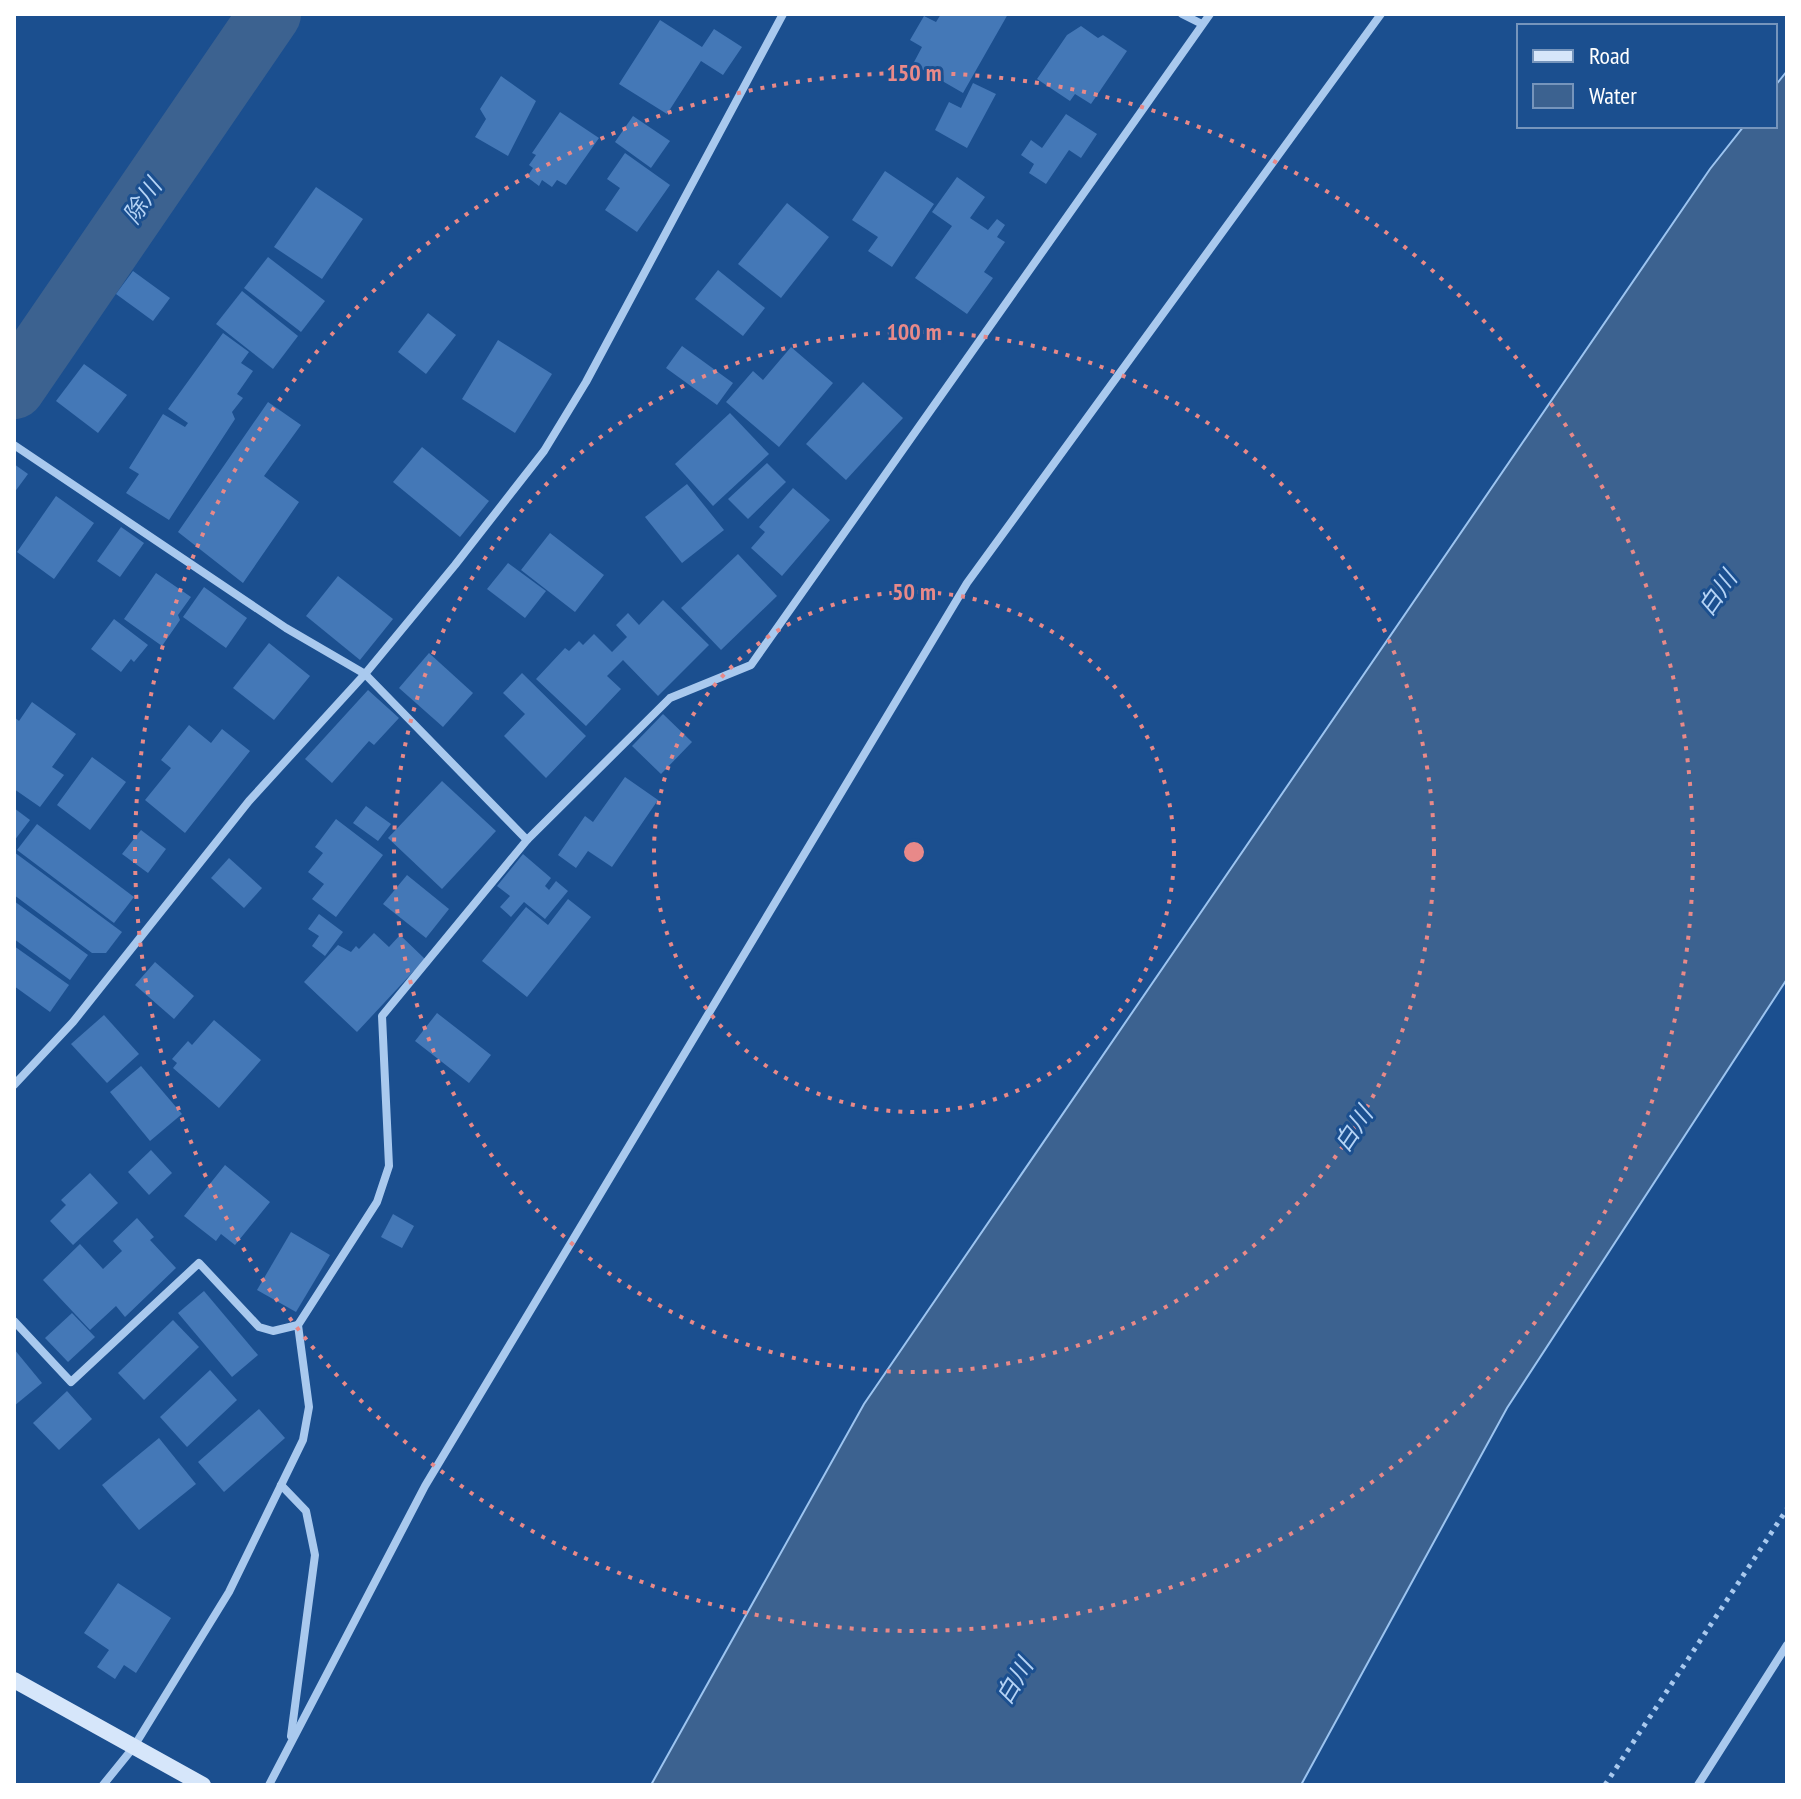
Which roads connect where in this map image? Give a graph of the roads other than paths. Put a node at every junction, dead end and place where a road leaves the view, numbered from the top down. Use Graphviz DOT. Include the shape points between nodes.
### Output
graph roads {
  1 [pos="783,14"];
  2 [pos="1182,14"];
  3 [pos="1210,14"];
  4 [pos="1381,14"];
  5 [pos="1202,24"];
  6 [pos="14,445"];
  7 [pos="365,674"];
  8 [pos="527,840"];
  9 [pos="14,1085"];
  10 [pos="14,1321"];
  11 [pos="298,1325"];
  12 [pos="281,1485"];
  13 [pos="1787,1645"];
  14 [pos="1787,1656"];
  15 [pos="1767,1676"];
  16 [pos="14,1680"];
  17 [pos="290,1745"];
  18 [pos="133,1748"];
  19 [pos="103,1785"];
  20 [pos="203,1785"];
  21 [pos="269,1785"];
  22 [pos="1698,1785"];
  1 -- 7 [label="street" via="544,451"];
  2 -- 5 [label="street"];
  3 -- 5 [label="street"];
  4 -- 17 [label="street" via="967,583 425,1486"];
  5 -- 8 [label="street" via="751,665 670,698"];
  6 -- 7 [label="street" via="286,628"];
  7 -- 8 [label="street"];
  7 -- 9 [label="street" via="249,801 73,1022"];
  8 -- 11 [label="street" via="382,1016 389,1166 377,1202"];
  10 -- 11 [label="street" via="71,1382 199,1263 259,1327 273,1331"];
  11 -- 12 [label="street" via="309,1407 303,1440"];
  12 -- 17 [label="street" via="306,1511 315,1555"];
  12 -- 18 [label="street" via="229,1592"];
  13 -- 15 [label="street"];
  14 -- 15 [label="street"];
  15 -- 22 [label="street"];
  16 -- 18 [label="street"];
  17 -- 21 [label="street"];
  18 -- 19 [label="street"];
  18 -- 20 [label="street"];
}
